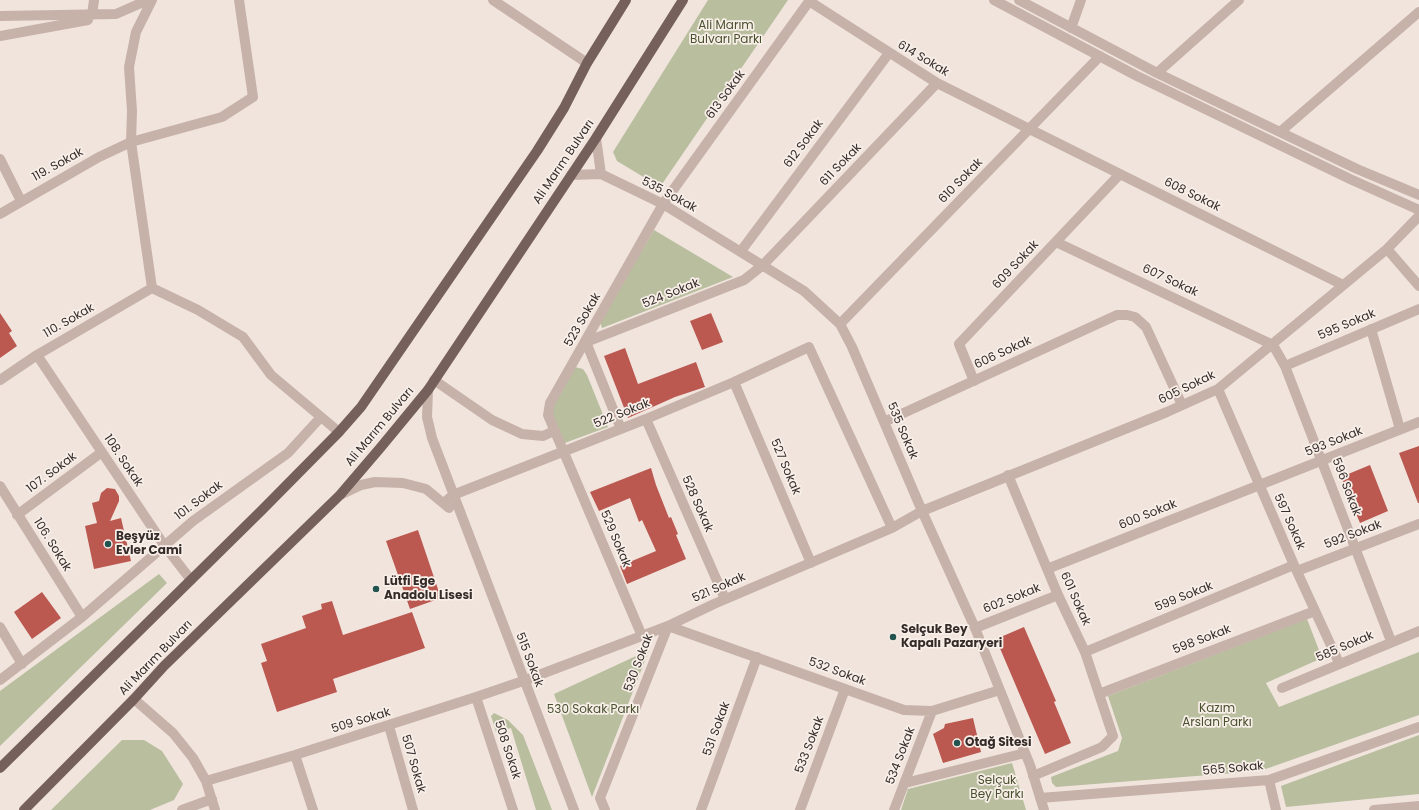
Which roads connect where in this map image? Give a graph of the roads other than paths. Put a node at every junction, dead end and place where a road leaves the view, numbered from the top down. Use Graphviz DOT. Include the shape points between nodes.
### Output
graph roads {
  1 [pos="94,0"];
  2 [pos="148,0"];
  3 [pos="152,0"];
  4 [pos="240,0"];
  5 [pos="626,0"];
  6 [pos="683,0"];
  7 [pos="994,0"];
  8 [pos="1081,0"];
  9 [pos="1239,0"];
  10 [pos="496,1"];
  11 [pos="810,1"];
  12 [pos="1022,1"];
  13 [pos="1419,12"];
  14 [pos="116,14"];
  15 [pos="92,15"];
  16 [pos="0,16"];
  17 [pos="1071,28"];
  18 [pos="0,36"];
  19 [pos="889,53"];
  20 [pos="1100,56"];
  21 [pos="587,63"];
  22 [pos="1157,72"];
  23 [pos="937,83"];
  24 [pos="1029,130"];
  25 [pos="1280,132"];
  26 [pos="596,138"];
  27 [pos="131,142"];
  28 [pos="0,159"];
  29 [pos="601,174"];
  30 [pos="1120,174"];
  31 [pos="571,175"];
  32 [pos="1419,195"];
  33 [pos="22,201"];
  34 [pos="663,204"];
  35 [pos="1419,210"];
  36 [pos="0,214"];
  37 [pos="1419,216"];
  38 [pos="1056,242"];
  39 [pos="1387,249"];
  40 [pos="741,251"];
  41 [pos="764,265"];
  42 [pos="1343,285"];
  43 [pos="1419,286"];
  44 [pos="152,288"];
  45 [pos="1419,309"];
  46 [pos="840,324"];
  47 [pos="1371,329"];
  48 [pos="586,342"];
  49 [pos="1273,345"];
  50 [pos="37,355"];
  51 [pos="1285,366"];
  52 [pos="0,380"];
  53 [pos="434,380"];
  54 [pos="974,381"];
  55 [pos="734,382"];
  56 [pos="1218,389"];
  57 [pos="428,390"];
  58 [pos="1182,404"];
  59 [pos="320,418"];
  60 [pos="646,419"];
  61 [pos="884,422"];
  62 [pos="1419,422"];
  63 [pos="621,429"];
  64 [pos="1400,429"];
  65 [pos="554,431"];
  66 [pos="339,432"];
  67 [pos="102,452"];
  68 [pos="563,452"];
  69 [pos="1322,461"];
  70 [pos="1008,475"];
  71 [pos="1259,485"];
  72 [pos="0,486"];
  73 [pos="340,495"];
  74 [pos="453,495"];
  75 [pos="444,503"];
  76 [pos="922,511"];
  77 [pos="17,515"];
  78 [pos="461,518"];
  79 [pos="1419,524"];
  80 [pos="892,528"];
  81 [pos="164,545"];
  82 [pos="1356,548"];
  83 [pos="811,563"];
  84 [pos="1295,568"];
  85 [pos="1047,569"];
  86 [pos="191,580"];
  87 [pos="1058,595"];
  88 [pos="725,599"];
  89 [pos="1315,611"];
  90 [pos="82,617"];
  91 [pos="668,626"];
  92 [pos="0,627"];
  93 [pos="975,628"];
  94 [pos="1419,631"];
  95 [pos="642,636"];
  96 [pos="1391,641"];
  97 [pos="1085,652"];
  98 [pos="757,657"];
  99 [pos="1339,663"];
  100 [pos="22,664"];
  101 [pos="0,680"];
  102 [pos="523,681"];
  103 [pos="1282,688"];
  104 [pos="845,689"];
  105 [pos="1000,690"];
  106 [pos="1099,694"];
  107 [pos="476,697"];
  108 [pos="134,699"];
  109 [pos="932,711"];
  110 [pos="389,726"];
  111 [pos="1419,727"];
  112 [pos="1025,753"];
  113 [pos="295,755"];
  114 [pos="0,768"];
  115 [pos="1033,776"];
  116 [pos="1269,780"];
  117 [pos="206,781"];
  118 [pos="905,783"];
  119 [pos="1040,798"];
  120 [pos="212,799"];
  121 [pos="1419,806"];
  122 [pos="24,810"];
  123 [pos="182,810"];
  124 [pos="215,810"];
  125 [pos="313,810"];
  126 [pos="413,810"];
  127 [pos="513,810"];
  128 [pos="574,810"];
  129 [pos="606,810"];
  130 [pos="701,810"];
  131 [pos="800,810"];
  132 [pos="894,810"];
  133 [pos="1044,810"];
  134 [pos="1276,810"];
  135 [pos="1374,810"];
  1 -- 15 [label="street"];
  2 -- 14 [label="street"];
  3 -- 27 [label="street" via="136,32 129,67"];
  4 -- 27 [label="street, 119. Sokak" via="253,97 222,117"];
  5 -- 21 [label="main road"];
  6 -- 26 [label="main road, Ali Marım Bulvarı"];
  7 -- 20 [label="street"];
  8 -- 17 [label="street"];
  9 -- 22 [label="street"];
  10 -- 21 [label="street"];
  11 -- 19 [label="street, 614 Sokak"];
  11 -- 34 [label="street, 613 Sokak"];
  12 -- 17 [label="street"];
  13 -- 25 [label="street"];
  14 -- 15 [label="street"];
  14 -- 18 [label="street"];
  15 -- 16 [label="street"];
  17 -- 22 [label="street"];
  19 -- 23 [label="street, 614 Sokak"];
  19 -- 40 [label="street, 612 Sokak"];
  20 -- 24 [label="street, 610 Sokak"];
  20 -- 35 [label="street" via="1350,179"];
  21 -- 66 [label="main road" via="564,108 533,157 361,407"];
  22 -- 25 [label="street"];
  23 -- 24 [label="street, 614 Sokak"];
  23 -- 41 [label="street, 611 Sokak"];
  24 -- 30 [label="street, 608 Sokak"];
  24 -- 46 [label="street, 610 Sokak"];
  25 -- 32 [label="street"];
  26 -- 29 [label="street"];
  26 -- 31 [label="main road, Ali Marım Bulvarı"];
  27 -- 33 [label="street, 119. Sokak" via="99,157"];
  27 -- 44 [label="street"];
  28 -- 33 [label="street"];
  29 -- 31 [label="street"];
  29 -- 34 [label="street, 535 Sokak"];
  30 -- 38 [label="street, 609 Sokak"];
  30 -- 42 [label="street, 608 Sokak"];
  31 -- 53 [label="main road, Ali Marım Bulvarı"];
  33 -- 36 [label="street, 119. Sokak"];
  34 -- 40 [label="street, 535 Sokak"];
  34 -- 48 [label="street, 523 Sokak"];
  37 -- 39 [label="street, 605 Sokak"];
  38 -- 49 [label="street, 607 Sokak"];
  38 -- 54 [label="street, 609 Sokak" via="959,344"];
  39 -- 42 [label="street, 605 Sokak"];
  39 -- 43 [label="street"];
  40 -- 41 [label="street, 535 Sokak"];
  41 -- 46 [label="street, 535 Sokak" via="804,291"];
  41 -- 48 [label="street, 524 Sokak" via="744,280"];
  42 -- 49 [label="street, 605 Sokak"];
  44 -- 50 [label="street, 110. Sokak"];
  44 -- 59 [label="street" via="198,310 243,337 271,375"];
  45 -- 47 [label="street, 595 Sokak"];
  46 -- 61 [label="street, 535 Sokak"];
  47 -- 51 [label="street, 595 Sokak"];
  47 -- 64 [label="street"];
  48 -- 63 [label="street"];
  48 -- 65 [label="street, 523 Sokak" via="550,402 548,415"];
  49 -- 51 [label="street, 596 Sokak"];
  49 -- 56 [label="street, 605 Sokak"];
  50 -- 52 [label="street, 110. Sokak"];
  50 -- 67 [label="street, 108. Sokak"];
  51 -- 69 [label="street, 596 Sokak"];
  53 -- 57 [label="main road, Ali Marım Bulvarı"];
  53 -- 65 [label="street" via="492,420 522,434 543,436"];
  54 -- 58 [label="street, 606 Sokak" via="1118,315 1127,315 1141,321 1152,338"];
  54 -- 61 [label="street, 606 Sokak"];
  55 -- 60 [label="street, 522 Sokak"];
  55 -- 80 [label="street, 522 Sokak" via="809,347"];
  55 -- 83 [label="street, 527 Sokak"];
  56 -- 58 [label="street, 605 Sokak"];
  56 -- 71 [label="street, 597 Sokak"];
  57 -- 73 [label="main road, Ali Marım Bulvarı"];
  57 -- 74 [label="street, 515 Sokak" via="427,417 432,438"];
  58 -- 70 [label="street, 605 Sokak"];
  59 -- 66 [label="street"];
  59 -- 81 [label="street, 101. Sokak" via="288,452"];
  60 -- 63 [label="street, 522 Sokak"];
  60 -- 88 [label="street, 528 Sokak"];
  61 -- 76 [label="street, 535 Sokak"];
  62 -- 64 [label="street, 593 Sokak"];
  63 -- 68 [label="street, 522 Sokak"];
  64 -- 69 [label="street, 593 Sokak"];
  65 -- 68 [label="street, 523 Sokak"];
  66 -- 86 [label="main road"];
  67 -- 77 [label="street, 107. Sokak"];
  67 -- 81 [label="street, 108. Sokak"];
  68 -- 74 [label="street, 522 Sokak"];
  68 -- 95 [label="street, 529 Sokak"];
  69 -- 71 [label="street, 593 Sokak"];
  69 -- 82 [label="street, 596 Sokak"];
  70 -- 76 [label="street, 605 Sokak"];
  70 -- 85 [label="street, 601 Sokak"];
  71 -- 84 [label="street, 597 Sokak"];
  71 -- 85 [label="street, 600 Sokak"];
  72 -- 77 [label="street, 106. Sokak"];
  73 -- 75 [label="street, 515 Sokak" via="361,485 390,481 426,489"];
  73 -- 108 [label="main road, Ali Marım Bulvarı" via="164,666"];
  74 -- 75 [label="street, 522 Sokak"];
  74 -- 78 [label="street, 515 Sokak"];
  75 -- 78 [label="street, 515 Sokak"];
  76 -- 80 [label="street, 521 Sokak"];
  76 -- 93 [label="street, 535 Sokak"];
  77 -- 90 [label="street, 106. Sokak"];
  78 -- 102 [label="street, 515 Sokak"];
  79 -- 82 [label="street, 592 Sokak"];
  80 -- 83 [label="street, 521 Sokak"];
  81 -- 86 [label="street, 108. Sokak"];
  81 -- 90 [label="street, 101. Sokak"];
  82 -- 84 [label="street, 592 Sokak"];
  82 -- 96 [label="street, 596 Sokak"];
  83 -- 88 [label="street, 521 Sokak"];
  84 -- 89 [label="street, 597 Sokak"];
  84 -- 97 [label="street, 599 Sokak"];
  85 -- 87 [label="street, 601 Sokak"];
  86 -- 114 [label="main road"];
  87 -- 93 [label="street, 602 Sokak"];
  87 -- 97 [label="street, 601 Sokak"];
  88 -- 91 [label="street, 521 Sokak"];
  89 -- 99 [label="street, 597 Sokak"];
  89 -- 106 [label="street, 598 Sokak"];
  90 -- 100 [label="street, 101. Sokak"];
  91 -- 95 [label="street, 521 Sokak"];
  91 -- 98 [label="street, 532 Sokak"];
  91 -- 129 [label="street, 530 Sokak" via="600,798"];
  92 -- 100 [label="street"];
  93 -- 105 [label="street, 535 Sokak"];
  94 -- 96 [label="street, 585 Sokak"];
  95 -- 102 [label="street, 521 Sokak"];
  96 -- 99 [label="street, 585 Sokak"];
  97 -- 106 [label="street, 601 Sokak"];
  98 -- 104 [label="street, 532 Sokak"];
  98 -- 130 [label="street, 531 Sokak"];
  99 -- 103 [label="street, 585 Sokak"];
  100 -- 101 [label="street, 101. Sokak"];
  102 -- 107 [label="street, 509 Sokak"];
  102 -- 128 [label="street, 515 Sokak"];
  104 -- 109 [label="street, 532 Sokak" via="904,710"];
  104 -- 131 [label="street, 533 Sokak"];
  105 -- 109 [label="street, 532 Sokak"];
  105 -- 112 [label="street, 535 Sokak"];
  106 -- 115 [label="street, 601 Sokak" via="1113,736 1102,747"];
  107 -- 110 [label="street, 509 Sokak"];
  107 -- 127 [label="street, 508 Sokak"];
  108 -- 117 [label="street" via="172,733 193,758"];
  108 -- 122 [label="main road, Ali Marım Bulvarı"];
  109 -- 118 [label="street, 534 Sokak"];
  110 -- 113 [label="street, 509 Sokak"];
  110 -- 126 [label="street, 507 Sokak"];
  111 -- 116 [label="street, 565 Sokak"];
  112 -- 115 [label="street, 535 Sokak"];
  112 -- 118 [label="street"];
  113 -- 117 [label="street, 509 Sokak"];
  113 -- 125 [label="street"];
  115 -- 119 [label="street, 535 Sokak"];
  116 -- 119 [label="street, 565 Sokak"];
  116 -- 134 [label="street"];
  117 -- 120 [label="street"];
  118 -- 132 [label="street, 534 Sokak"];
  119 -- 133 [label="street, 535 Sokak"];
  120 -- 123 [label="street"];
  120 -- 124 [label="street"];
  121 -- 135 [label="street"];
}
